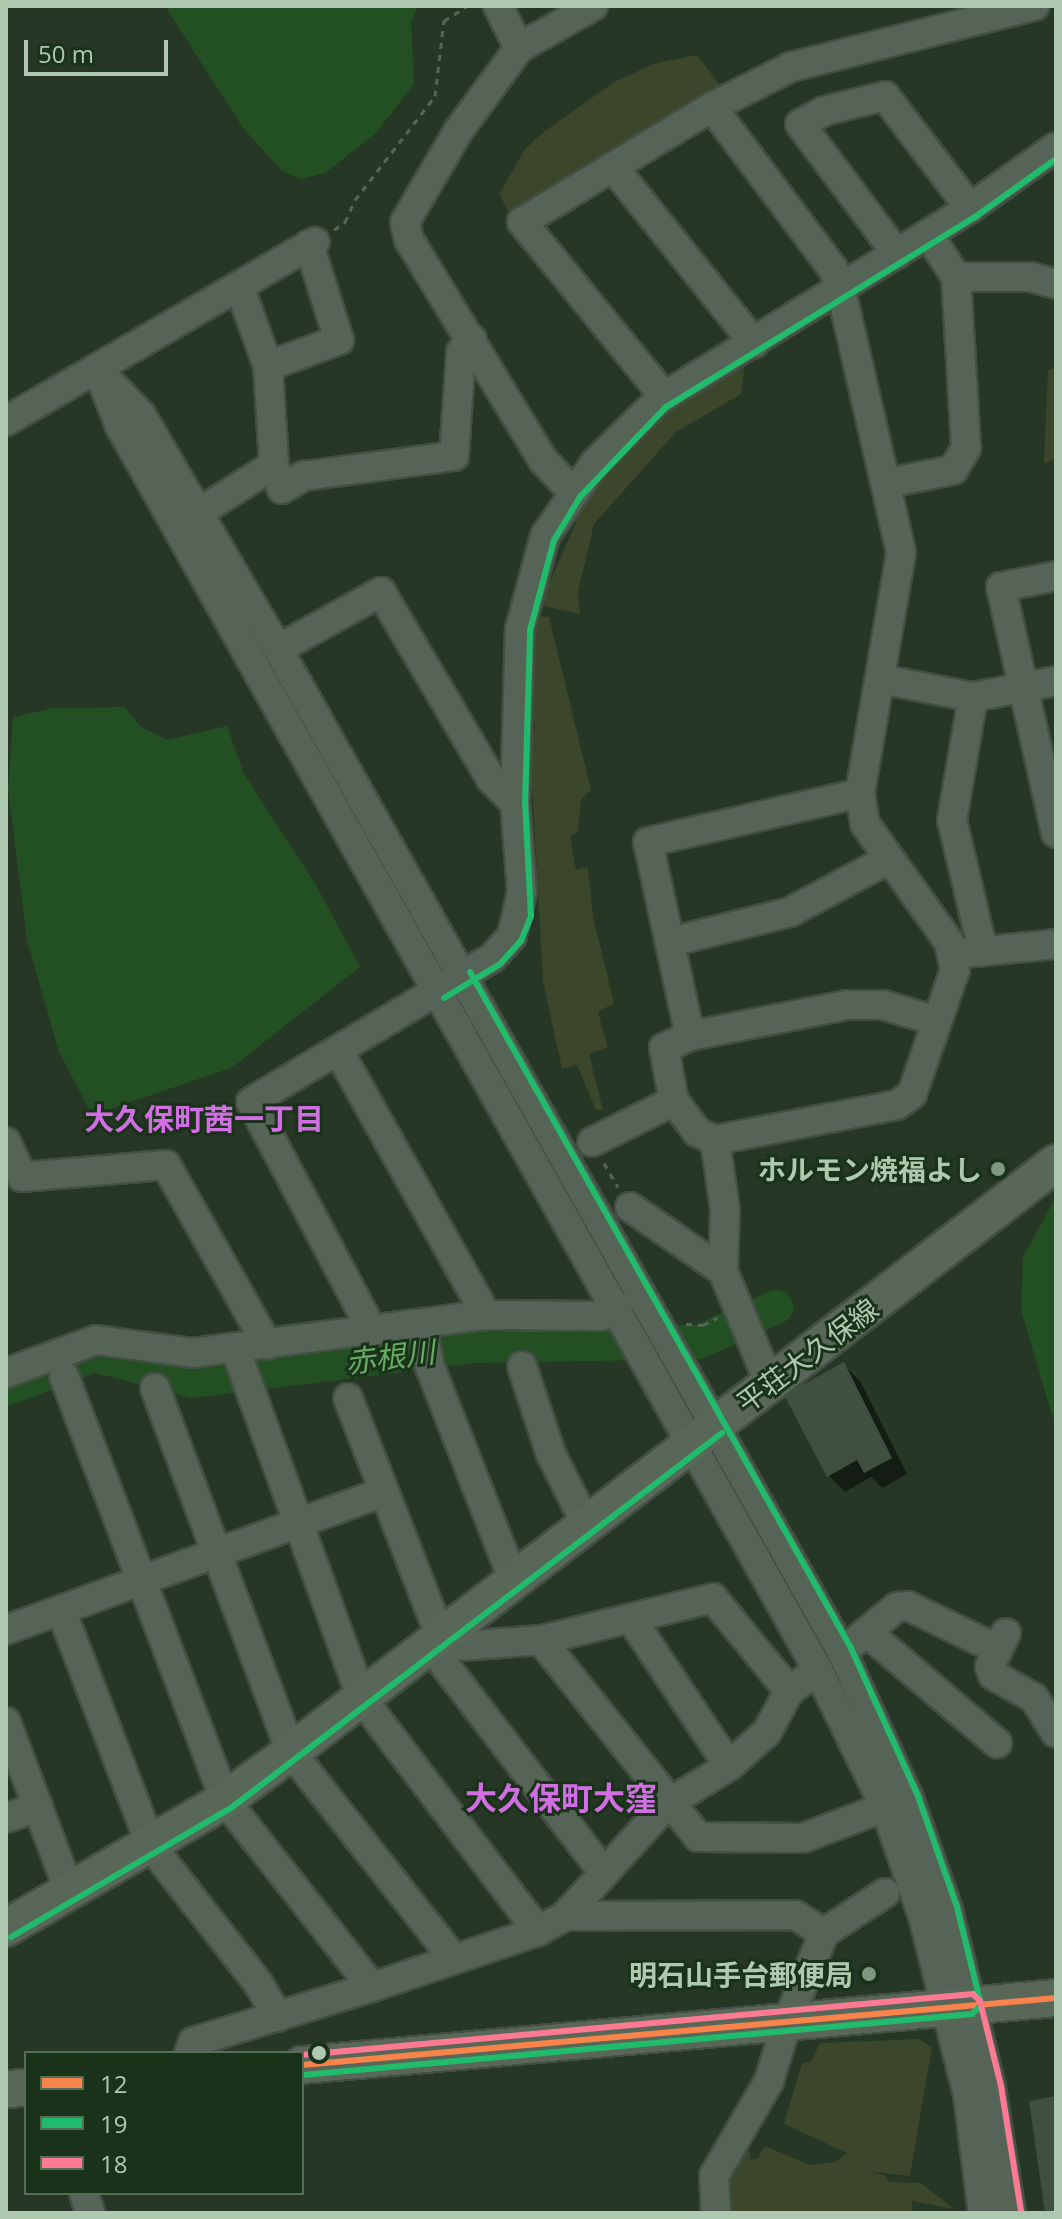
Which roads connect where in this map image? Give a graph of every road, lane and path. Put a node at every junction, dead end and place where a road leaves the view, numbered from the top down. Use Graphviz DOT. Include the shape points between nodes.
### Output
graph roads {
  1 [pos="467,6"];
  2 [pos="498,6"];
  3 [pos="593,6"];
  4 [pos="1034,6"];
  5 [pos="929,18"];
  6 [pos="519,48"];
  7 [pos="712,107"];
  8 [pos="1053,157"];
  9 [pos="613,167"];
  10 [pos="970,208"];
  11 [pos="345,222"];
  12 [pos="929,235"];
  13 [pos="897,254"];
  14 [pos="956,277"];
  15 [pos="1056,284"];
  16 [pos="239,286"];
  17 [pos="841,289"];
  18 [pos="472,339"];
  19 [pos="754,343"];
  20 [pos="268,366"];
  21 [pos="98,370"];
  22 [pos="664,396"];
  23 [pos="6,421"];
  24 [pos="274,465"];
  25 [pos="888,483"];
  26 [pos="572,491"];
  27 [pos="198,513"];
  28 [pos="1056,576"];
  29 [pos="278,649"];
  30 [pos="880,679"];
  31 [pos="1056,681"];
  32 [pos="1024,689"];
  33 [pos="973,697"];
  34 [pos="860,793"];
  35 [pos="515,803"];
  36 [pos="1056,833"];
  37 [pos="887,860"];
  38 [pos="670,942"];
  39 [pos="1056,944"];
  40 [pos="983,951"];
  41 [pos="954,954"];
  42 [pos="450,983"];
  43 [pos="933,1020"];
  44 [pos="690,1036"];
  45 [pos="338,1050"];
  46 [pos="674,1101"];
  47 [pos="715,1140"];
  48 [pos="6,1142"];
  49 [pos="592,1142"];
  50 [pos="1056,1163"];
  51 [pos="14,1177"];
  52 [pos="630,1207"];
  53 [pos="723,1271"];
  54 [pos="618,1307"];
  55 [pos="738,1308"];
  56 [pos="486,1315"];
  57 [pos="680,1324"];
  58 [pos="421,1326"];
  59 [pos="373,1332"];
  60 [pos="267,1344"];
  61 [pos="235,1348"];
  62 [pos="522,1366"];
  63 [pos="6,1373"];
  64 [pos="64,1376"];
  65 [pos="769,1382"];
  66 [pos="155,1388"];
  67 [pos="348,1398"];
  68 [pos="705,1434"];
  69 [pos="384,1492"];
  70 [pos="296,1522"];
  71 [pos="587,1526"];
  72 [pos="215,1554"];
  73 [pos="140,1580"];
  74 [pos="514,1581"];
  75 [pos="61,1610"];
  76 [pos="632,1620"];
  77 [pos="6,1630"];
  78 [pos="870,1635"];
  79 [pos="541,1640"];
  80 [pos="436,1642"];
  81 [pos="842,1652"];
  82 [pos="818,1670"];
  83 [pos="789,1691"];
  84 [pos="362,1699"];
  85 [pos="6,1722"];
  86 [pos="1056,1733"];
  87 [pos="997,1743"];
  88 [pos="291,1752"];
  89 [pos="729,1766"];
  90 [pos="225,1800"];
  91 [pos="667,1804"];
  92 [pos="38,1807"];
  93 [pos="885,1807"];
  94 [pos="6,1818"];
  95 [pos="151,1846"];
  96 [pos="604,1873"];
  97 [pos="70,1893"];
  98 [pos="885,1893"];
  99 [pos="565,1916"];
  100 [pos="6,1928"];
  101 [pos="538,1931"];
  102 [pos="824,1933"];
  103 [pos="454,1959"];
  104 [pos="372,1987"];
  105 [pos="1056,1998"];
  106 [pos="959,2006"];
  107 [pos="278,2017"];
  108 [pos="787,2022"];
  109 [pos="190,2051"];
  110 [pos="304,2065"];
  111 [pos="716,2213"];
  112 [pos="983,2213"];
  113 [pos="1011,2213"];
  1 -- 11 [label="path" via="444,21 435,96 355,200"];
  2 -- 6 [label="street"];
  3 -- 6 [label="street"];
  4 -- 5 [label="street"];
  5 -- 7 [label="street" via="791,67"];
  6 -- 18 [label="street" via="459,130 405,222 409,240"];
  7 -- 9 [label="street"];
  7 -- 17 [label="street" via="833,269"];
  8 -- 10 [label="street"];
  9 -- 19 [label="street"];
  9 -- 22 [label="street" via="522,222"];
  10 -- 12 [label="street"];
  10 -- 13 [label="street" via="885,96 824,111 800,124"];
  12 -- 13 [label="street"];
  12 -- 14 [label="street"];
  13 -- 17 [label="street"];
  14 -- 15 [label="street" via="1031,277"];
  14 -- 25 [label="street" via="966,448 953,470"];
  16 -- 20 [label="street"];
  16 -- 20 [label="street" via="312,243 339,340"];
  16 -- 21 [label="street"];
  17 -- 19 [label="street"];
  17 -- 25 [label="street"];
  18 -- 24 [label="street" via="461,352 454,456 304,476 282,489"];
  18 -- 26 [label="street" via="543,460"];
  19 -- 22 [label="street"];
  20 -- 24 [label="street"];
  21 -- 23 [label="street"];
  21 -- 27 [label="street" via="141,415"];
  21 -- 42 [label="street" via="120,426"];
  22 -- 26 [label="street"];
  24 -- 27 [label="street"];
  25 -- 30 [label="street" via="901,552"];
  26 -- 35 [label="street" via="545,536 520,629"];
  27 -- 29 [label="street"];
  28 -- 32 [label="street" via="1001,587"];
  29 -- 35 [label="street" via="381,592 491,779"];
  29 -- 42 [label="street"];
  30 -- 33 [label="street"];
  30 -- 34 [label="street"];
  31 -- 32 [label="street"];
  32 -- 33 [label="street"];
  32 -- 36 [label="street"];
  33 -- 40 [label="street" via="952,820"];
  34 -- 37 [label="street" via="865,824"];
  34 -- 38 [label="street" via="648,842"];
  35 -- 42 [label="street" via="521,913 512,936 493,957"];
  37 -- 38 [label="street" via="790,912"];
  37 -- 41 [label="street"];
  38 -- 44 [label="street"];
  39 -- 40 [label="street"];
  40 -- 41 [label="street"];
  41 -- 43 [label="street" via="955,970"];
  42 -- 45 [label="street"];
  42 -- 54 [label="street"];
  42 -- 68 [label="street"];
  43 -- 44 [label="street" via="883,1005 847,1005"];
  43 -- 47 [label="street" via="912,1094 897,1105"];
  44 -- 46 [label="street" via="664,1048"];
  45 -- 56 [label="street"];
  45 -- 59 [label="street" via="251,1102"];
  46 -- 47 [label="street" via="697,1132"];
  46 -- 49 [label="street"];
  47 -- 53 [label="street" via="725,1209"];
  48 -- 51 [label="street"];
  49 -- 52 [label="path"];
  50 -- 65 [label="main road, 平荘大久保線"];
  51 -- 60 [label="street" via="166,1165"];
  52 -- 53 [label="street"];
  53 -- 55 [label="street"];
  54 -- 56 [label="street" via="601,1316"];
  54 -- 68 [label="street"];
  55 -- 57 [label="path" via="703,1325"];
  55 -- 65 [label="street"];
  56 -- 58 [label="street"];
  58 -- 59 [label="street"];
  58 -- 74 [label="street" via="430,1367"];
  59 -- 60 [label="street"];
  60 -- 61 [label="street"];
  61 -- 63 [label="street" via="192,1353 96,1340"];
  61 -- 70 [label="street"];
  62 -- 71 [label="street" via="551,1454"];
  64 -- 73 [label="street"];
  65 -- 68 [label="main road, 平荘大久保線"];
  66 -- 72 [label="street"];
  67 -- 69 [label="street"];
  68 -- 71 [label="main road, 平荘大久保線"];
  68 -- 81 [label="street"];
  68 -- 82 [label="street"];
  69 -- 70 [label="street"];
  69 -- 80 [label="street"];
  70 -- 72 [label="street"];
  70 -- 84 [label="street"];
  71 -- 74 [label="main road, 平荘大久保線"];
  72 -- 73 [label="street"];
  72 -- 88 [label="street"];
  73 -- 75 [label="street"];
  73 -- 90 [label="street"];
  74 -- 80 [label="main road, 平荘大久保線"];
  75 -- 77 [label="street"];
  75 -- 95 [label="street"];
  76 -- 79 [label="street"];
  76 -- 83 [label="street" via="713,1598"];
  76 -- 89 [label="street"];
  78 -- 81 [label="street"];
  78 -- 86 [label="street" via="897,1607 908,1606 1002,1641 990,1666 993,1675 1034,1698"];
  78 -- 87 [label="street"];
  79 -- 80 [label="street" via="462,1646"];
  79 -- 91 [label="street"];
  80 -- 84 [label="main road, 平荘大久保線"];
  80 -- 96 [label="street"];
  81 -- 106 [label="street" via="909,1799 948,1910"];
  82 -- 83 [label="street"];
  82 -- 93 [label="street"];
  83 -- 89 [label="street" via="767,1732"];
  84 -- 88 [label="main road, 平荘大久保線"];
  84 -- 101 [label="street"];
  85 -- 92 [label="street"];
  88 -- 90 [label="main road, 平荘大久保線"];
  88 -- 103 [label="street"];
  89 -- 91 [label="street"];
  90 -- 95 [label="main road, 平荘大久保線"];
  90 -- 104 [label="street"];
  91 -- 93 [label="street" via="698,1837 713,1838 803,1838"];
  91 -- 96 [label="street"];
  92 -- 94 [label="street"];
  92 -- 97 [label="street"];
  93 -- 106 [label="street"];
  95 -- 97 [label="main road, 平荘大久保線"];
  95 -- 107 [label="street" via="258,1983"];
  96 -- 99 [label="street"];
  97 -- 100 [label="main road, 平荘大久保線"];
  98 -- 102 [label="street"];
  99 -- 101 [label="street"];
  99 -- 102 [label="street" via="795,1915"];
  101 -- 103 [label="street"];
  102 -- 108 [label="street"];
  103 -- 104 [label="street"];
  104 -- 107 [label="street"];
  105 -- 106 [label="main road"];
  106 -- 108 [label="main road"];
  106 -- 112 [label="street"];
  106 -- 113 [label="street" via="994,2102"];
  107 -- 109 [label="street" via="193,2042"];
  108 -- 110 [label="main road"];
  108 -- 111 [label="street" via="769,2081 714,2176"];
}
